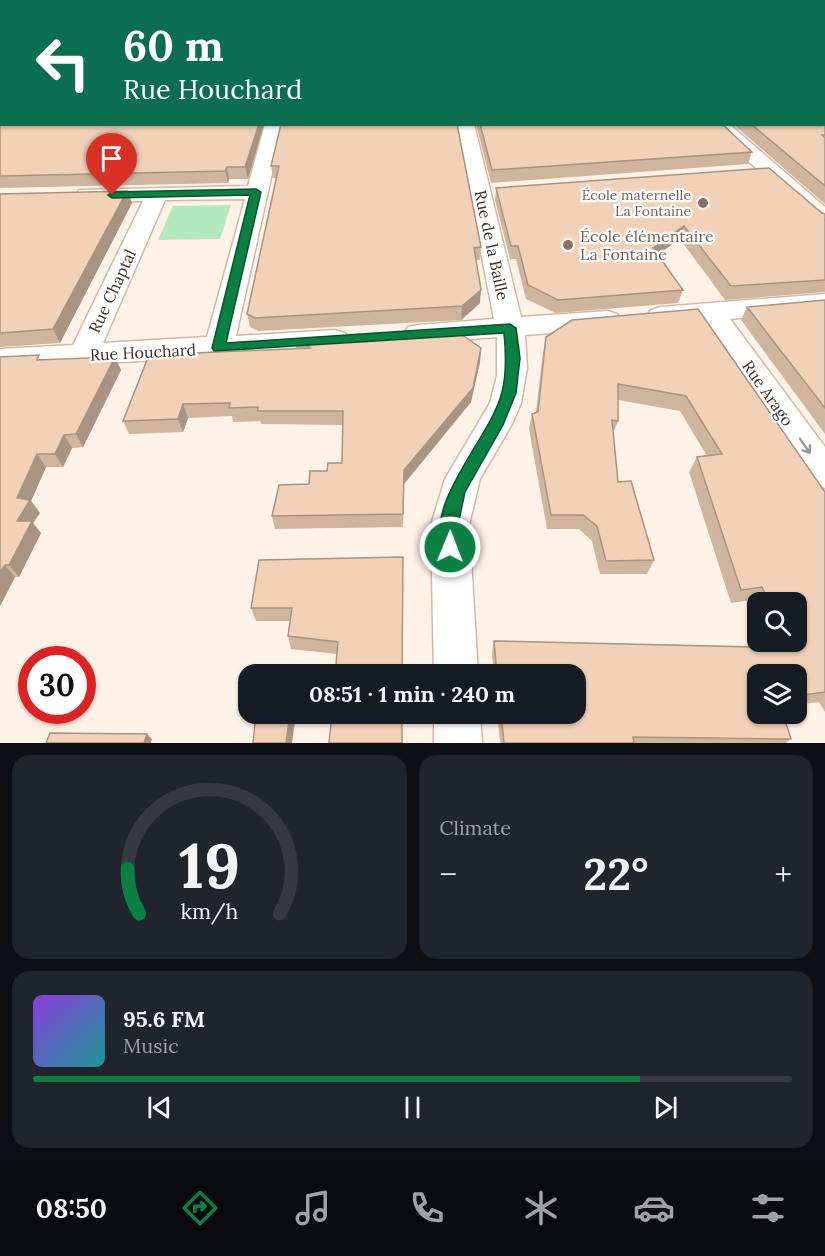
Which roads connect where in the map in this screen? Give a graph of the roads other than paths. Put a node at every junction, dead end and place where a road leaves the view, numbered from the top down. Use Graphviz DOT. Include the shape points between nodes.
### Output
graph roads {
  1 [pos="273,126"];
  2 [pos="466,126"];
  3 [pos="719,126"];
  4 [pos="770,171"];
  5 [pos="739,173"];
  6 [pos="256,192"];
  7 [pos="158,194"];
  8 [pos="68,196"];
  9 [pos="825,219"];
  10 [pos="825,302"];
  11 [pos="711,312"];
  12 [pos="510,328"];
  13 [pos="393,336"];
  14 [pos="358,338"];
  15 [pos="219,348"];
  16 [pos="83,355"];
  17 [pos="0,359"];
  18 [pos="825,474"];
  19 [pos="456,664"];
  20 [pos="457,724"];
  21 [pos="458,743"];
  1 -- 6 [label="street"];
  2 -- 12 [label="street, Rue de la Baille" via="491,191"];
  3 -- 4 [label="street"];
  4 -- 5 [label="street"];
  4 -- 9 [label="street"];
  6 -- 7 [label="street"];
  6 -- 15 [label="street"];
  7 -- 8 [label="street"];
  7 -- 16 [label="street, Rue Chaptal"];
  10 -- 11 [label="street"];
  11 -- 12 [label="street"];
  11 -- 18 [label="street, Rue Arago, one-way"];
  12 -- 13 [label="street"];
  12 -- 19 [label="street, Rue de la Baille" via="514,358 509,393 496,425 457,491 450,525"];
  14 -- 15 [label="street, Rue Houchard"];
  15 -- 16 [label="street, Rue Houchard"];
  16 -- 17 [label="street, Rue Houchard"];
  20 -- 21 [label="street"];
}
